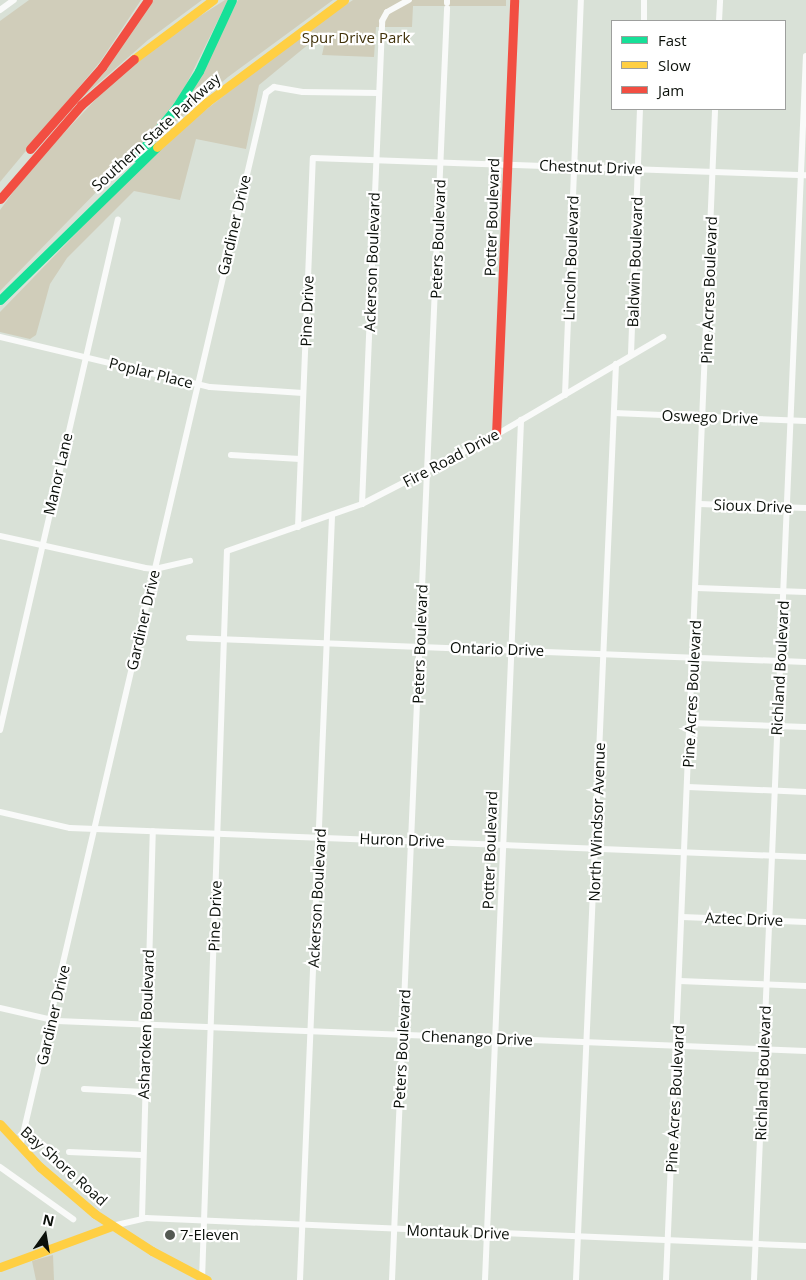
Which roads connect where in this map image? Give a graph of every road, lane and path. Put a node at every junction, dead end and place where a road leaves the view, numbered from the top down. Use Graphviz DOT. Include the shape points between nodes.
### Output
graph roads {
  1 [pos="14,0"];
  2 [pos="148,0"];
  3 [pos="232,0"];
  4 [pos="344,0"];
  5 [pos="409,0"];
  6 [pos="514,0"];
  7 [pos="581,0"];
  8 [pos="644,0"];
  9 [pos="720,0"];
  10 [pos="212,1"];
  11 [pos="447,4"];
  12 [pos="0,10"];
  13 [pos="644,20"];
  14 [pos="719,20"];
  15 [pos="806,56"];
  16 [pos="379,93"];
  17 [pos="640,110"];
  18 [pos="715,110"];
  19 [pos="376,159"];
  20 [pos="441,161"];
  21 [pos="508,163"];
  22 [pos="574,166"];
  23 [pos="638,168"];
  24 [pos="712,172"];
  25 [pos="803,175"];
  26 [pos="0,193"];
  27 [pos="0,199"];
  28 [pos="118,219"];
  29 [pos="61,239"];
  30 [pos="0,300"];
  31 [pos="663,336"];
  32 [pos="0,337"];
  33 [pos="632,354"];
  34 [pos="85,357"];
  35 [pos="616,364"];
  36 [pos="198,384"];
  37 [pos="304,393"];
  38 [pos="565,395"];
  39 [pos="614,413"];
  40 [pos="704,417"];
  41 [pos="521,420"];
  42 [pos="791,420"];
  43 [pos="806,421"];
  44 [pos="496,435"];
  45 [pos="231,456"];
  46 [pos="300,459"];
  47 [pos="428,471"];
  48 [pos="362,504"];
  49 [pos="700,504"];
  50 [pos="787,507"];
  51 [pos="806,508"];
  52 [pos="332,515"];
  53 [pos="298,527"];
  54 [pos="0,536"];
  55 [pos="42,546"];
  56 [pos="227,551"];
  57 [pos="190,561"];
  58 [pos="154,569"];
  59 [pos="697,588"];
  60 [pos="784,592"];
  61 [pos="806,592"];
  62 [pos="188,638"];
  63 [pos="223,639"];
  64 [pos="327,644"];
  65 [pos="420,646"];
  66 [pos="512,650"];
  67 [pos="604,653"];
  68 [pos="694,657"];
  69 [pos="781,661"];
  70 [pos="806,662"];
  71 [pos="691,723"];
  72 [pos="778,725"];
  73 [pos="806,727"];
  74 [pos="0,730"];
  75 [pos="688,787"];
  76 [pos="775,790"];
  77 [pos="806,792"];
  78 [pos="0,812"];
  79 [pos="95,829"];
  80 [pos="153,831"];
  81 [pos="217,832"];
  82 [pos="320,837"];
  83 [pos="412,841"];
  84 [pos="504,845"];
  85 [pos="596,849"];
  86 [pos="685,853"];
  87 [pos="772,856"];
  88 [pos="806,857"];
  89 [pos="682,917"];
  90 [pos="770,920"];
  91 [pos="806,922"];
  92 [pos="680,981"];
  93 [pos="767,985"];
  94 [pos="806,986"];
  95 [pos="0,1008"];
  96 [pos="51,1020"];
  97 [pos="146,1025"];
  98 [pos="211,1028"];
  99 [pos="310,1032"];
  100 [pos="403,1035"];
  101 [pos="495,1040"];
  102 [pos="587,1042"];
  103 [pos="677,1046"];
  104 [pos="764,1050"];
  105 [pos="806,1051"];
  106 [pos="84,1089"];
  107 [pos="144,1092"];
  108 [pos="0,1124"];
  109 [pos="20,1147"];
  110 [pos="68,1152"];
  111 [pos="141,1155"];
  112 [pos="0,1167"];
  113 [pos="142,1218"];
  114 [pos="73,1219"];
  115 [pos="204,1220"];
  116 [pos="303,1225"];
  117 [pos="112,1226"];
  118 [pos="393,1230"];
  119 [pos="486,1233"];
  120 [pos="578,1236"];
  121 [pos="668,1241"];
  122 [pos="756,1244"];
  123 [pos="806,1246"];
  124 [pos="0,1267"];
  125 [pos="204,1279"];
  126 [pos="300,1280"];
  127 [pos="392,1280"];
  128 [pos="485,1280"];
  129 [pos="576,1280"];
  130 [pos="666,1280"];
  131 [pos="754,1280"];
  1 -- 12 [label="street"];
  2 -- 26 [label="main road" via="102,67 22,158"];
  3 -- 29 [label="main road" via="216,40 177,106 153,138"];
  4 -- 29 [label="main road, Southern State Parkway" via="207,102"];
  5 -- 16 [label="street, Ackerson Boulevard" via="388,12 382,20"];
  6 -- 21 [label="main road, Potter Boulevard"];
  7 -- 22 [label="street, Lincoln Boulevard"];
  8 -- 13 [label="street"];
  9 -- 14 [label="street"];
  10 -- 27 [label="main road" via="147,47 81,105"];
  11 -- 20 [label="street, Peters Boulevard"];
  15 -- 25 [label="street, Richland Boulevard"];
  16 -- 19 [label="street, Ackerson Boulevard"];
  16 -- 36 [label="street, Gardiner Drive" via="303,92 274,87 266,93"];
  17 -- 23 [label="street, Baldwin Boulevard"];
  18 -- 24 [label="street, Pine Acres Boulevard"];
  19 -- 20 [label="street, Chestnut Drive"];
  19 -- 37 [label="street, Pine Drive" via="313,159"];
  19 -- 48 [label="street, Ackerson Boulevard"];
  20 -- 21 [label="street, Chestnut Drive"];
  20 -- 47 [label="street, Peters Boulevard"];
  21 -- 22 [label="street, Chestnut Drive"];
  21 -- 44 [label="main road, Potter Boulevard"];
  22 -- 23 [label="street, Chestnut Drive"];
  22 -- 38 [label="street, Lincoln Boulevard"];
  23 -- 24 [label="street, Chestnut Drive"];
  23 -- 33 [label="street, Baldwin Boulevard"];
  24 -- 25 [label="street, Chestnut Drive"];
  24 -- 40 [label="street, Pine Acres Boulevard"];
  25 -- 42 [label="street, Richland Boulevard"];
  28 -- 34 [label="street, Manor Lane"];
  29 -- 30 [label="main road, Southern State Parkway"];
  31 -- 33 [label="street, Fire Road Drive"];
  32 -- 34 [label="street, Poplar Place"];
  33 -- 35 [label="street, Fire Road Drive"];
  34 -- 36 [label="street, Poplar Place"];
  34 -- 55 [label="street, Manor Lane"];
  35 -- 38 [label="street, Fire Road Drive"];
  35 -- 39 [label="street, North Windsor Avenue"];
  36 -- 37 [label="street, Poplar Place"];
  36 -- 58 [label="street, Gardiner Drive"];
  37 -- 46 [label="street, Pine Drive"];
  38 -- 41 [label="street, Fire Road Drive"];
  39 -- 40 [label="street, Oswego Drive"];
  39 -- 67 [label="street, North Windsor Avenue"];
  40 -- 42 [label="street, Oswego Drive"];
  40 -- 49 [label="street, Pine Acres Boulevard"];
  41 -- 44 [label="street, Fire Road Drive"];
  41 -- 66 [label="street, Potter Boulevard"];
  42 -- 43 [label="street, Oswego Drive"];
  42 -- 50 [label="street, Richland Boulevard"];
  44 -- 47 [label="street, Fire Road Drive"];
  45 -- 46 [label="street"];
  46 -- 53 [label="street, Pine Drive"];
  47 -- 48 [label="street, Fire Road Drive"];
  47 -- 65 [label="street, Peters Boulevard"];
  48 -- 52 [label="street, Fire Road Drive"];
  49 -- 50 [label="street, Sioux Drive"];
  49 -- 59 [label="street, Pine Acres Boulevard"];
  50 -- 51 [label="street, Sioux Drive"];
  50 -- 60 [label="street, Richland Boulevard"];
  52 -- 53 [label="street, Fire Road Drive"];
  52 -- 64 [label="street, Ackerson Boulevard"];
  53 -- 56 [label="street, Fire Road Drive"];
  54 -- 55 [label="street"];
  55 -- 58 [label="street"];
  55 -- 74 [label="street, Manor Lane"];
  56 -- 63 [label="street, Pine Drive"];
  57 -- 58 [label="street"];
  58 -- 79 [label="street, Gardiner Drive"];
  59 -- 60 [label="street"];
  59 -- 68 [label="street, Pine Acres Boulevard"];
  60 -- 61 [label="street"];
  60 -- 69 [label="street, Richland Boulevard"];
  62 -- 63 [label="street, Ontario Drive"];
  63 -- 64 [label="street, Ontario Drive"];
  63 -- 81 [label="street, Pine Drive"];
  64 -- 65 [label="street, Ontario Drive"];
  64 -- 82 [label="street, Ackerson Boulevard"];
  65 -- 66 [label="street, Ontario Drive"];
  65 -- 83 [label="street, Peters Boulevard"];
  66 -- 67 [label="street, Ontario Drive"];
  66 -- 84 [label="street, Potter Boulevard"];
  67 -- 68 [label="street, Ontario Drive"];
  67 -- 85 [label="street, North Windsor Avenue"];
  68 -- 69 [label="street, Ontario Drive"];
  68 -- 71 [label="street, Pine Acres Boulevard"];
  69 -- 70 [label="street, Ontario Drive"];
  69 -- 72 [label="street, Richland Boulevard"];
  71 -- 72 [label="street"];
  71 -- 75 [label="street, Pine Acres Boulevard"];
  72 -- 73 [label="street"];
  72 -- 76 [label="street, Richland Boulevard"];
  75 -- 76 [label="street"];
  75 -- 86 [label="street, Pine Acres Boulevard"];
  76 -- 77 [label="street"];
  76 -- 87 [label="street, Richland Boulevard"];
  78 -- 79 [label="street, Huron Drive" via="70,828"];
  79 -- 80 [label="street, Huron Drive"];
  79 -- 96 [label="street, Gardiner Drive"];
  80 -- 81 [label="street, Huron Drive"];
  80 -- 97 [label="street, Asharoken Boulevard"];
  81 -- 82 [label="street, Huron Drive"];
  81 -- 98 [label="street, Pine Drive"];
  82 -- 83 [label="street, Huron Drive"];
  82 -- 99 [label="street, Ackerson Boulevard"];
  83 -- 84 [label="street, Huron Drive"];
  83 -- 100 [label="street, Peters Boulevard"];
  84 -- 85 [label="street, Huron Drive"];
  84 -- 101 [label="street, Potter Boulevard"];
  85 -- 86 [label="street, Huron Drive"];
  85 -- 102 [label="street, North Windsor Avenue"];
  86 -- 87 [label="street, Huron Drive"];
  86 -- 89 [label="street, Pine Acres Boulevard"];
  87 -- 88 [label="street, Huron Drive"];
  87 -- 90 [label="street, Richland Boulevard"];
  89 -- 90 [label="street, Aztec Drive"];
  89 -- 92 [label="street, Pine Acres Boulevard"];
  90 -- 91 [label="street, Aztec Drive"];
  90 -- 93 [label="street, Richland Boulevard"];
  92 -- 93 [label="street"];
  92 -- 103 [label="street, Pine Acres Boulevard"];
  93 -- 94 [label="street"];
  93 -- 104 [label="street, Richland Boulevard"];
  95 -- 96 [label="street, Chenango Drive"];
  96 -- 97 [label="street, Chenango Drive"];
  96 -- 109 [label="street, Gardiner Drive"];
  97 -- 98 [label="street, Chenango Drive"];
  97 -- 107 [label="street, Asharoken Boulevard"];
  98 -- 99 [label="street, Chenango Drive"];
  98 -- 115 [label="street, Pine Drive"];
  99 -- 100 [label="street, Chenango Drive"];
  99 -- 116 [label="street, Ackerson Boulevard"];
  100 -- 101 [label="street, Chenango Drive"];
  100 -- 118 [label="street, Peters Boulevard"];
  101 -- 102 [label="street, Chenango Drive"];
  101 -- 119 [label="street, Potter Boulevard"];
  102 -- 103 [label="street, Chenango Drive"];
  102 -- 120 [label="street, North Windsor Avenue"];
  103 -- 104 [label="street, Chenango Drive"];
  103 -- 121 [label="street, Pine Acres Boulevard"];
  104 -- 105 [label="street, Chenango Drive"];
  104 -- 122 [label="street, Richland Boulevard"];
  106 -- 107 [label="street"];
  107 -- 111 [label="street, Asharoken Boulevard"];
  108 -- 109 [label="main road, Bay Shore Road"];
  109 -- 117 [label="main road, Bay Shore Road" via="64,1189"];
  110 -- 111 [label="street"];
  111 -- 113 [label="street, Asharoken Boulevard"];
  112 -- 114 [label="street"];
  113 -- 115 [label="street, Montauk Drive"];
  113 -- 117 [label="street, Montauk Drive"];
  115 -- 116 [label="street, Montauk Drive"];
  115 -- 125 [label="street, Pine Drive"];
  116 -- 118 [label="street, Montauk Drive"];
  116 -- 126 [label="street, Ackerson Boulevard"];
  117 -- 124 [label="main road"];
  117 -- 125 [label="main road, Bay Shore Road"];
  118 -- 119 [label="street, Montauk Drive"];
  118 -- 127 [label="street, Peters Boulevard"];
  119 -- 120 [label="street, Montauk Drive"];
  119 -- 128 [label="street, Potter Boulevard"];
  120 -- 121 [label="street, Montauk Drive"];
  120 -- 129 [label="street, North Windsor Avenue"];
  121 -- 122 [label="street, Montauk Drive"];
  121 -- 130 [label="street, Pine Acres Boulevard"];
  122 -- 123 [label="street, Montauk Drive"];
  122 -- 131 [label="street, Richland Boulevard"];
}
